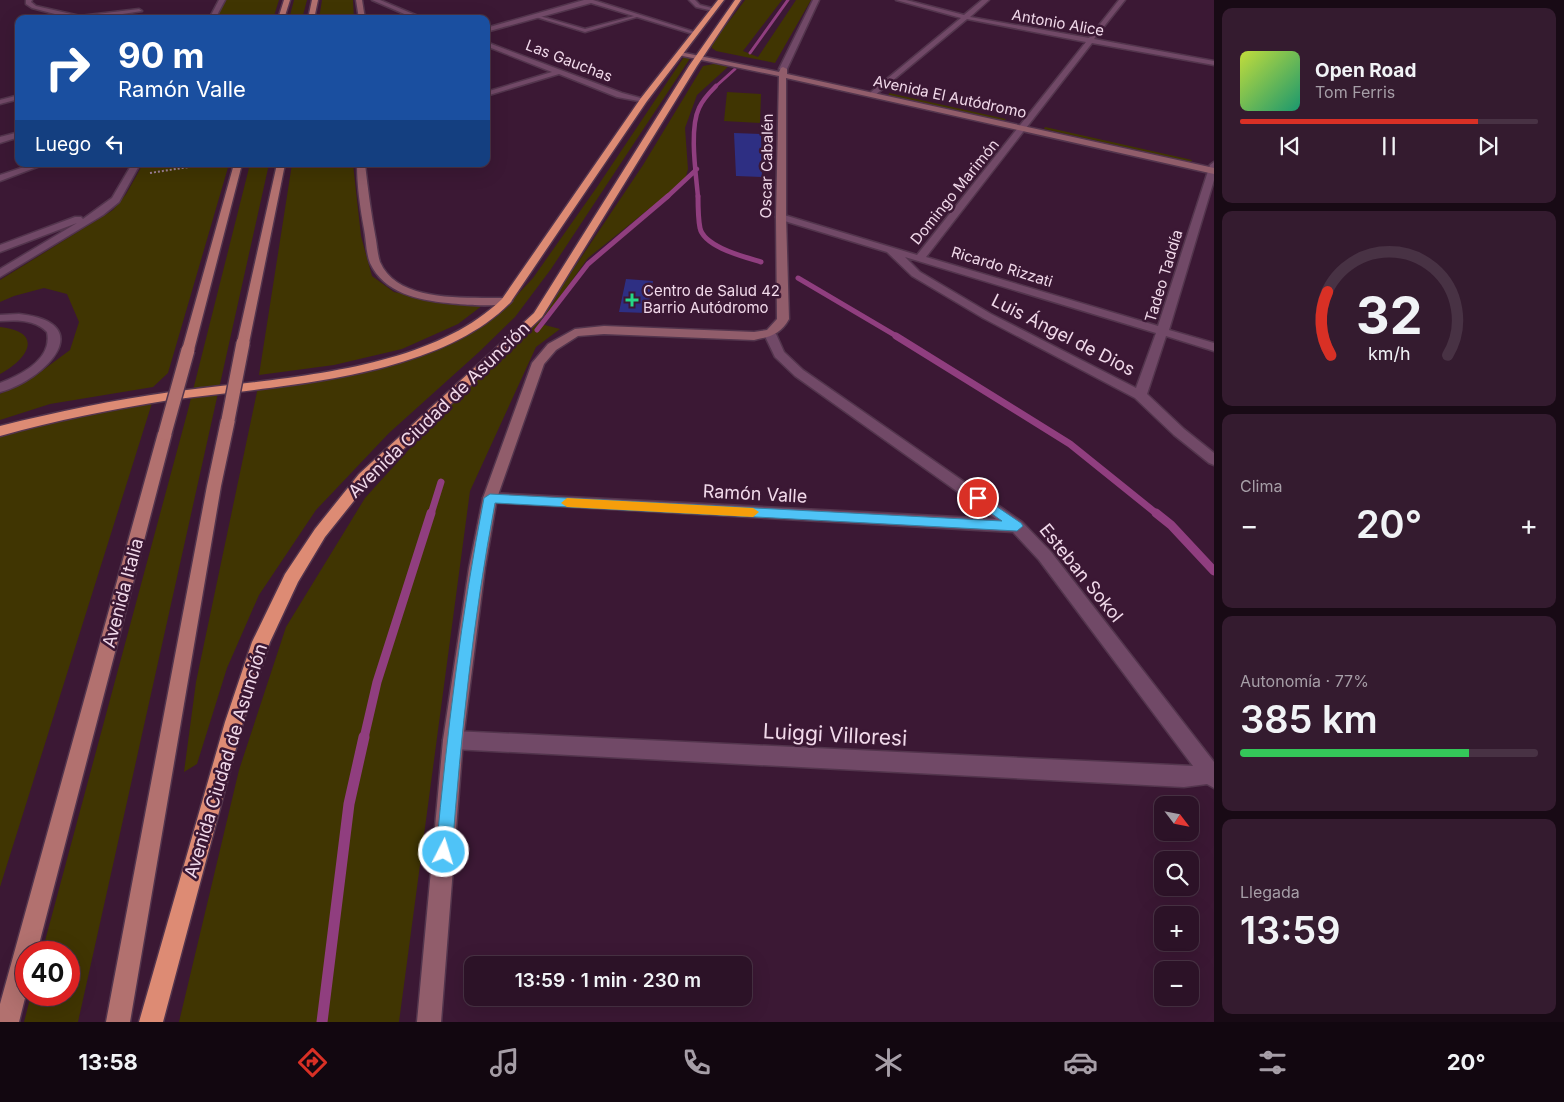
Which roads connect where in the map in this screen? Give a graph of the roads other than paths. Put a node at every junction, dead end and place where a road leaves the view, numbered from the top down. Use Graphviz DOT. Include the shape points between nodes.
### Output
graph roads {
  1 [pos="29,0"];
  2 [pos="222,0"];
  3 [pos="287,0"];
  4 [pos="315,0"];
  5 [pos="359,0"];
  6 [pos="375,0"];
  7 [pos="692,0"];
  8 [pos="721,0"];
  9 [pos="738,0"];
  10 [pos="816,0"];
  11 [pos="899,0"];
  12 [pos="986,0"];
  13 [pos="1122,0"];
  14 [pos="589,1"];
  15 [pos="713,9"];
  16 [pos="139,11"];
  17 [pos="69,15"];
  18 [pos="106,15"];
  19 [pos="214,15"];
  20 [pos="282,15"];
  21 [pos="312,15"];
  22 [pos="361,15"];
  23 [pos="412,15"];
  24 [pos="538,16"];
  25 [pos="638,16"];
  26 [pos="965,18"];
  27 [pos="490,29"];
  28 [pos="695,33"];
  29 [pos="1089,41"];
  30 [pos="490,46"];
  31 [pos="682,51"];
  32 [pos="701,54"];
  33 [pos="1214,63"];
  34 [pos="558,72"];
  35 [pos="783,72"];
  36 [pos="877,92"];
  37 [pos="490,93"];
  38 [pos="15,98"];
  39 [pos="644,100"];
  40 [pos="0,102"];
  41 [pos="1026,124"];
  42 [pos="15,135"];
  43 [pos="0,140"];
  44 [pos="32,167"];
  45 [pos="134,167"];
  46 [pos="237,167"];
  47 [pos="280,167"];
  48 [pos="361,167"];
  49 [pos="1214,167"];
  50 [pos="0,178"];
  51 [pos="100,213"];
  52 [pos="781,217"];
  53 [pos="0,249"];
  54 [pos="890,249"];
  55 [pos="920,258"];
  56 [pos="0,274"];
  57 [pos="506,301"];
  58 [pos="0,318"];
  59 [pos="1162,332"];
  60 [pos="770,334"];
  61 [pos="1214,347"];
  62 [pos="0,388"];
  63 [pos="1140,395"];
  64 [pos="0,431"];
  65 [pos="1214,460"];
  66 [pos="490,498"];
  67 [pos="1017,526"];
  68 [pos="453,740"];
  69 [pos="1213,776"];
  70 [pos="7,1022"];
  71 [pos="118,1022"];
  72 [pos="151,1022"];
  73 [pos="429,1022"];
  1 -- 17 [label="street" via="28,3 34,7"];
  2 -- 19 [label="street"];
  3 -- 20 [label="main road"];
  4 -- 21 [label="main road"];
  5 -- 22 [label="street"];
  6 -- 23 [label="street"];
  7 -- 15 [label="street" via="698,6"];
  8 -- 15 [label="highway, Avenida Ciudad de Asunción"];
  9 -- 32 [label="highway, Avenida Ciudad de Asunción"];
  10 -- 35 [label="street, Oscar Cabalén"];
  11 -- 26 [label="street, Antonio Alice"];
  12 -- 26 [label="street"];
  13 -- 29 [label="street, Domingo Marimón"];
  14 -- 24 [label="street"];
  14 -- 25 [label="street"];
  15 -- 28 [label="highway, Avenida Ciudad de Asunción"];
  16 -- 18 [label="street"];
  24 -- 25 [label="lane" via="585,31"];
  24 -- 27 [label="street"];
  25 -- 28 [label="street"];
  26 -- 29 [label="street, Antonio Alice"];
  26 -- 36 [label="street"];
  28 -- 31 [label="highway, Avenida Ciudad de Asunción"];
  29 -- 33 [label="street, Antonio Alice"];
  29 -- 41 [label="street, Domingo Marimón"];
  30 -- 34 [label="street, Las Gauchas"];
  31 -- 32 [label="street, Avenida El Autódromo"];
  31 -- 39 [label="highway, Avenida Ciudad de Asunción"];
  32 -- 35 [label="street, Avenida El Autódromo"];
  32 -- 72 [label="highway, Avenida Ciudad de Asunción" via="538,315 364,478 320,533 291,579 261,642 234,722"];
  34 -- 37 [label="street"];
  34 -- 39 [label="street, Las Gauchas" via="620,95"];
  35 -- 36 [label="street, Avenida El Autódromo"];
  35 -- 52 [label="street, Oscar Cabalén"];
  36 -- 41 [label="street, Avenida El Autódromo"];
  38 -- 40 [label="street"];
  39 -- 57 [label="highway, Avenida Ciudad de Asunción"];
  41 -- 49 [label="street, Avenida El Autódromo"];
  41 -- 55 [label="street, Domingo Marimón"];
  42 -- 43 [label="street"];
  44 -- 50 [label="street"];
  45 -- 51 [label="street" via="116,200"];
  46 -- 70 [label="main road, Avenida Italia, bridge"];
  47 -- 71 [label="main road, bridge" via="214,486"];
  48 -- 57 [label="street" via="364,202 379,271 400,288 416,294 438,299"];
  49 -- 59 [label="street, Tadeo Taddía"];
  51 -- 53 [label="street"];
  51 -- 56 [label="street"];
  52 -- 54 [label="street, Ricardo Rizzati"];
  52 -- 60 [label="street, Oscar Cabalén" via="783,319 780,327"];
  54 -- 55 [label="street, Ricardo Rizzati"];
  54 -- 63 [label="street, Luis Ángel de Dios" via="916,274 987,316"];
  55 -- 59 [label="street, Ricardo Rizzati"];
  57 -- 64 [label="highway, Avenida Ciudad de Asunción" via="481,322 449,340 363,370 133,401 50,417"];
  58 -- 62 [label="street" via="30,318 44,323 53,330 55,340 52,351 41,364"];
  59 -- 61 [label="street, Ricardo Rizzati"];
  59 -- 63 [label="street, Tadeo Taddía"];
  60 -- 66 [label="street, Avenida Ciudad de Asunción" via="604,330 575,333 562,340 538,363"];
  60 -- 67 [label="street, Esteban Sokol" via="778,354 799,373"];
  63 -- 65 [label="street, Luis Ángel de Dios"];
  66 -- 67 [label="street, Ramón Valle"];
  66 -- 68 [label="street, Avenida Ciudad de Asunción"];
  67 -- 69 [label="street, Esteban Sokol" via="1045,556"];
  68 -- 69 [label="street, Luiggi Villoresi"];
  68 -- 73 [label="street, Avenida Ciudad de Asunción"];
}
